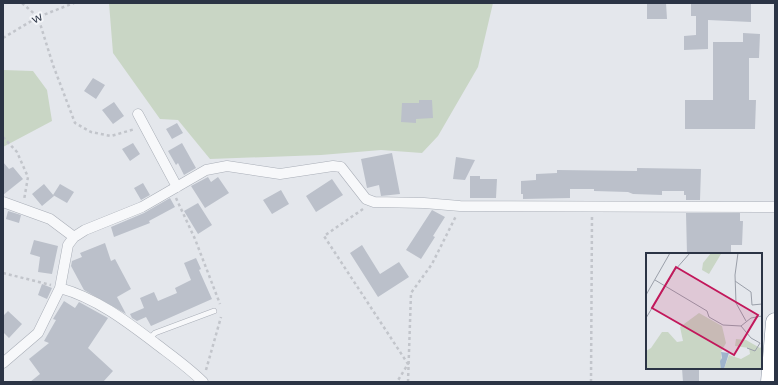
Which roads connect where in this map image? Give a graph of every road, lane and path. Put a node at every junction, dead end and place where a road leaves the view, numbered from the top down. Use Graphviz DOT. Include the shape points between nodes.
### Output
graph roads {
  1 [pos="22,3"];
  2 [pos="74,3"];
  3 [pos="38,17"];
  4 [pos="3,38"];
  5 [pos="138,114"];
  6 [pos="145,126"];
  7 [pos="3,137"];
  8 [pos="174,188"];
  9 [pos="3,202"];
  10 [pos="374,202"];
  11 [pos="460,206"];
  12 [pos="592,206"];
  13 [pos="775,207"];
  14 [pos="23,208"];
  15 [pos="74,237"];
  16 [pos="3,273"];
  17 [pos="60,288"];
  18 [pos="221,307"];
  19 [pos="214,311"];
  20 [pos="222,313"];
  21 [pos="775,322"];
  22 [pos="149,339"];
  23 [pos="3,363"];
  24 [pos="408,364"];
  25 [pos="203,382"];
  26 [pos="397,382"];
  27 [pos="408,382"];
  28 [pos="591,382"];
  29 [pos="770,382"];
  1 -- 3 [label="path"];
  2 -- 3 [label="path, ｗ"];
  3 -- 4 [label="path, ｗ"];
  3 -- 6 [label="path" via="75,123 91,132 111,136"];
  5 -- 6 [label="street"];
  6 -- 8 [label="street"];
  7 -- 14 [label="path" via="17,152 28,177"];
  8 -- 10 [label="street" via="206,170 227,166 280,174 333,166 341,167 366,199"];
  8 -- 15 [label="street" via="142,207"];
  8 -- 18 [label="path"];
  9 -- 14 [label="street"];
  10 -- 11 [label="street"];
  10 -- 24 [label="path" via="324,236"];
  11 -- 12 [label="street"];
  11 -- 24 [label="path" via="432,264 412,293"];
  12 -- 13 [label="street"];
  12 -- 28 [label="path"];
  14 -- 15 [label="street" via="50,219"];
  15 -- 17 [label="street" via="68,245"];
  16 -- 17 [label="path"];
  17 -- 22 [label="street" via="72,291 122,318"];
  17 -- 23 [label="street" via="38,333"];
  19 -- 22 [label="lane" via="155,333"];
  20 -- 25 [label="path"];
  21 -- 29 [label="highway"];
  22 -- 25 [label="street" via="190,369"];
  24 -- 26 [label="path"];
  24 -- 27 [label="path"];
}
